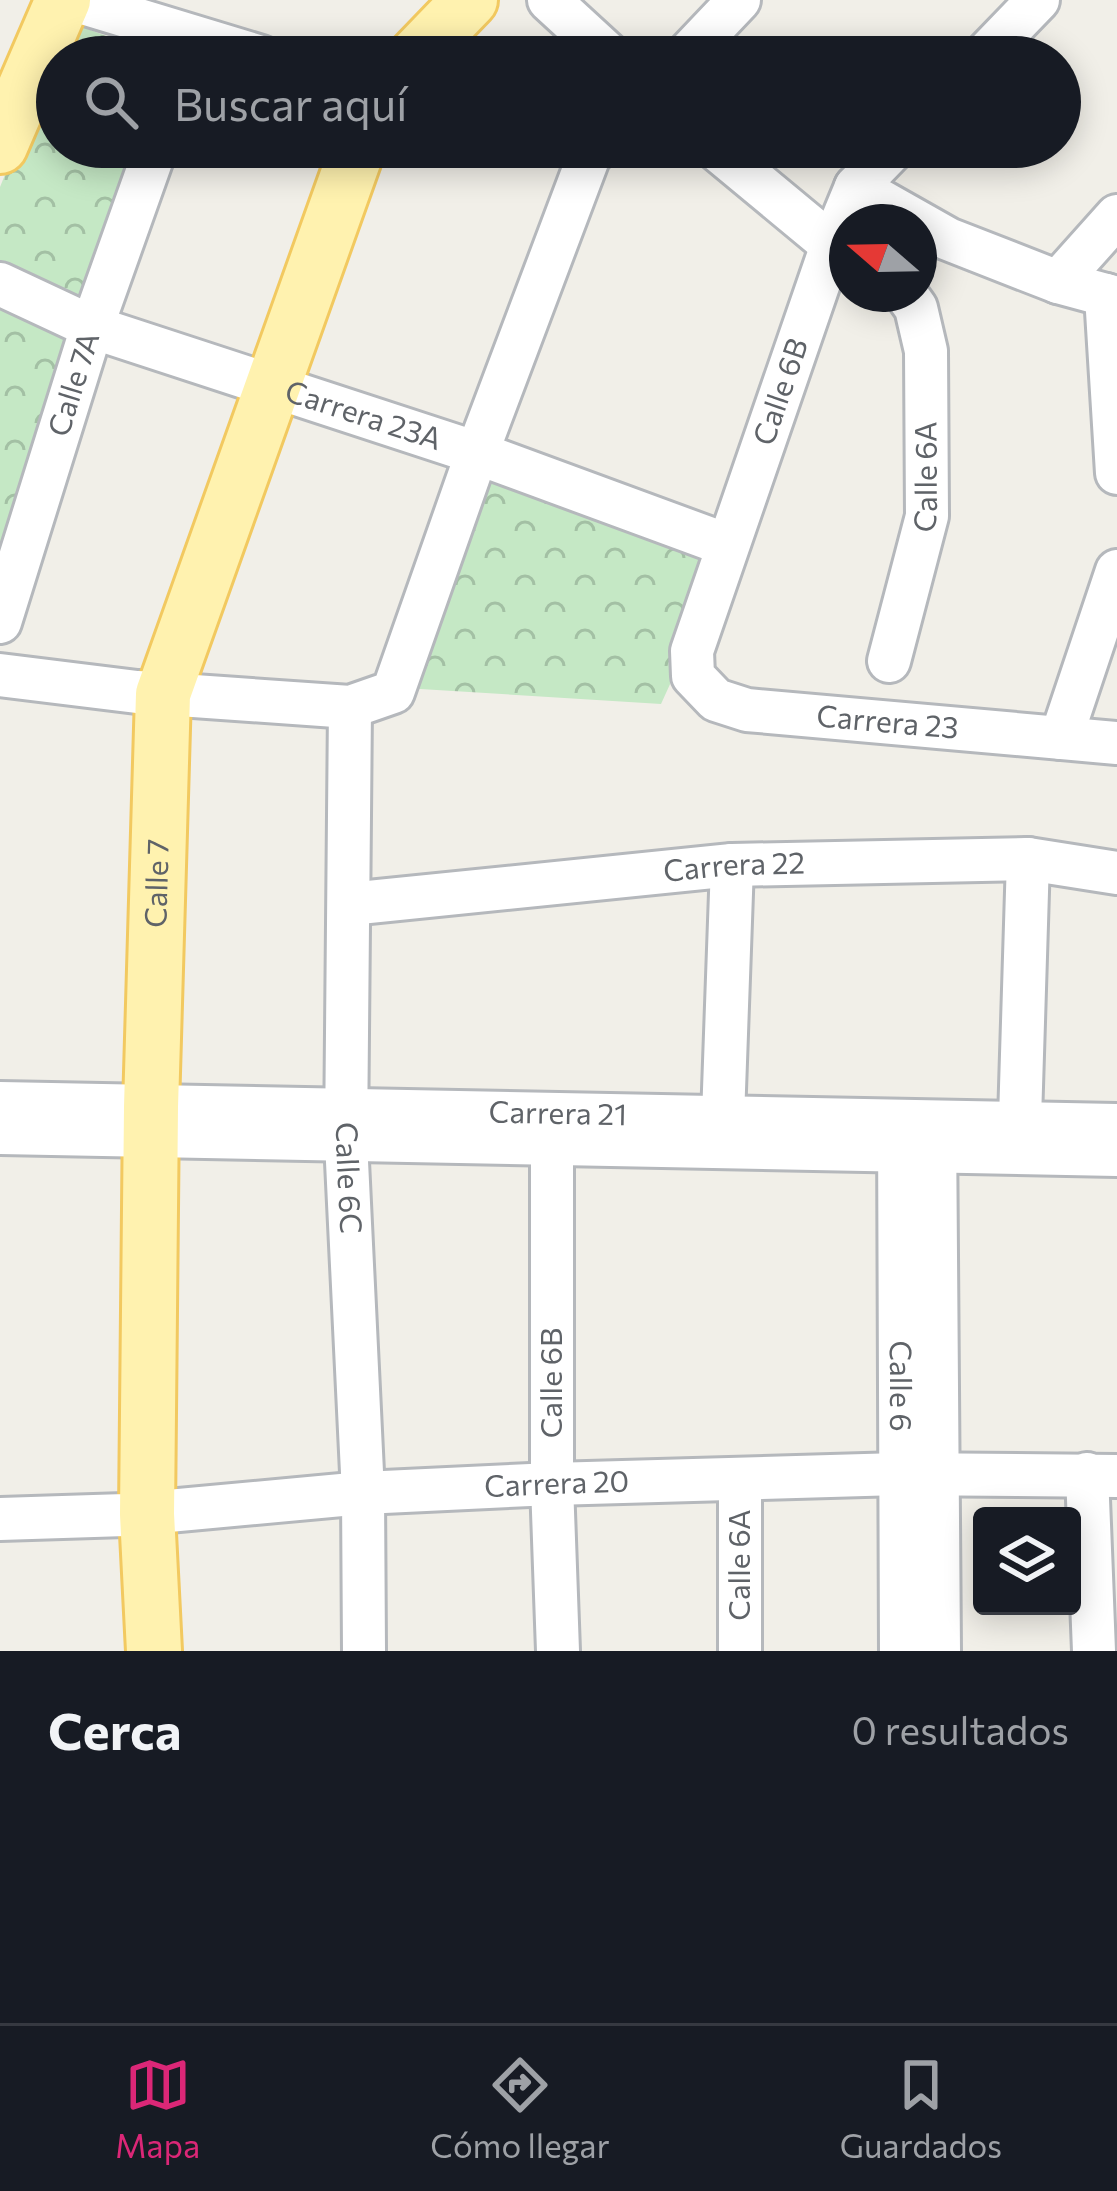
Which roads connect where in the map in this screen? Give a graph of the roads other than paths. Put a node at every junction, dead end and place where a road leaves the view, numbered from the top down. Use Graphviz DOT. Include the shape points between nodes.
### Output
graph roads {
  1 [pos="28,0"];
  2 [pos="63,0"];
  3 [pos="74,0"];
  4 [pos="428,0"];
  5 [pos="470,0"];
  6 [pos="549,0"];
  7 [pos="739,0"];
  8 [pos="1038,0"];
  9 [pos="47,36"];
  10 [pos="164,36"];
  11 [pos="395,36"];
  12 [pos="435,36"];
  13 [pos="588,36"];
  14 [pos="706,36"];
  15 [pos="1003,36"];
  16 [pos="36,63"];
  17 [pos="0,70"];
  18 [pos="0,146"];
  19 [pos="149,168"];
  20 [pos="321,168"];
  21 [pos="349,168"];
  22 [pos="584,168"];
  23 [pos="740,168"];
  24 [pos="875,168"];
  25 [pos="856,187"];
  26 [pos="851,204"];
  27 [pos="1117,216"];
  28 [pos="829,241"];
  29 [pos="829,275"];
  30 [pos="1058,282"];
  31 [pos="0,284"];
  32 [pos="1112,297"];
  33 [pos="917,312"];
  34 [pos="92,327"];
  35 [pos="257,378"];
  36 [pos="477,453"];
  37 [pos="1117,473"];
  38 [pos="727,545"];
  39 [pos="1117,571"];
  40 [pos="0,622"];
  41 [pos="692,651"];
  42 [pos="889,661"];
  43 [pos="0,675"];
  44 [pos="150,693"];
  45 [pos="350,707"];
  46 [pos="1061,738"];
  47 [pos="1117,742"];
  48 [pos="1028,859"];
  49 [pos="732,866"];
  50 [pos="1117,873"];
  51 [pos="349,904"];
  52 [pos="0,1102"];
  53 [pos="138,1122"];
  54 [pos="1117,1125"];
  55 [pos="346,1126"];
  56 [pos="552,1130"];
  57 [pos="0,1133"];
  58 [pos="722,1133"];
  59 [pos="917,1136"];
  60 [pos="1020,1138"];
  61 [pos="1117,1155"];
  62 [pos="918,1474"];
  63 [pos="1102,1475"];
  64 [pos="740,1479"];
  65 [pos="552,1484"];
  66 [pos="363,1493"];
  67 [pos="136,1515"];
  68 [pos="0,1519"];
  69 [pos="129,1651"];
  70 [pos="154,1651"];
  71 [pos="364,1651"];
  72 [pos="558,1651"];
  73 [pos="740,1651"];
  74 [pos="901,1651"];
  75 [pos="939,1651"];
  76 [pos="1094,1651"];
  1 -- 17 [label="main road"];
  2 -- 9 [label="main road"];
  3 -- 10 [label="street"];
  4 -- 11 [label="main road"];
  5 -- 12 [label="main road"];
  6 -- 13 [label="street"];
  7 -- 14 [label="street"];
  8 -- 15 [label="street"];
  16 -- 18 [label="main road"];
  19 -- 34 [label="street, Calle 7A"];
  20 -- 35 [label="main road, Calle 7"];
  21 -- 35 [label="main road, Calle 7"];
  22 -- 36 [label="street"];
  23 -- 28 [label="street"];
  24 -- 25 [label="street, Calle 6B"];
  25 -- 26 [label="street, Calle 6B"];
  25 -- 30 [label="street" via="948,239"];
  27 -- 30 [label="street"];
  29 -- 38 [label="street, Calle 6B"];
  30 -- 32 [label="street"];
  31 -- 34 [label="street, Carrera 23A"];
  32 -- 37 [label="street"];
  33 -- 42 [label="street, Calle 6A" via="926,351 927,516"];
  34 -- 35 [label="street, Carrera 23A"];
  34 -- 40 [label="street, Calle 7A"];
  35 -- 36 [label="street, Carrera 23A"];
  35 -- 44 [label="main road, Calle 7"];
  36 -- 38 [label="street, Carrera 23A"];
  36 -- 45 [label="street" via="393,692"];
  38 -- 41 [label="street, Calle 6B"];
  39 -- 46 [label="street"];
  41 -- 46 [label="street, Carrera 23" via="700,688 747,710"];
  43 -- 44 [label="street"];
  44 -- 45 [label="street"];
  44 -- 53 [label="main road, Calle 7"];
  45 -- 51 [label="street, Calle 6C"];
  46 -- 47 [label="street, Carrera 23"];
  48 -- 49 [label="street, Carrera 22"];
  48 -- 50 [label="street, Carrera 22"];
  48 -- 60 [label="street"];
  49 -- 51 [label="street, Carrera 22"];
  49 -- 58 [label="street"];
  51 -- 55 [label="street, Calle 6C"];
  52 -- 53 [label="street, Carrera 21"];
  53 -- 55 [label="street, Carrera 21"];
  53 -- 57 [label="street, Carrera 21"];
  53 -- 67 [label="main road, Calle 7"];
  54 -- 60 [label="street, Carrera 21"];
  55 -- 56 [label="street, Carrera 21"];
  55 -- 66 [label="street, Calle 6C"];
  56 -- 58 [label="street, Carrera 21"];
  56 -- 65 [label="street, Calle 6B"];
  58 -- 59 [label="street, Carrera 21"];
  59 -- 60 [label="street, Carrera 21"];
  59 -- 62 [label="street, Calle 6"];
  60 -- 61 [label="street, Carrera 21"];
  62 -- 63 [label="street, Carrera 20"];
  62 -- 64 [label="street, Carrera 20"];
  62 -- 74 [label="street, Calle 6"];
  62 -- 75 [label="street, Calle 6"];
  63 -- 76 [label="street"];
  64 -- 65 [label="street, Carrera 20"];
  64 -- 73 [label="street, Calle 6A"];
  65 -- 66 [label="street, Carrera 20"];
  65 -- 72 [label="street, Calle 6B"];
  66 -- 67 [label="street, Carrera 20"];
  66 -- 71 [label="street, Calle 6C"];
  67 -- 68 [label="street, Carrera 20"];
  67 -- 69 [label="main road, Calle 7"];
  67 -- 70 [label="main road, Calle 7"];
}
